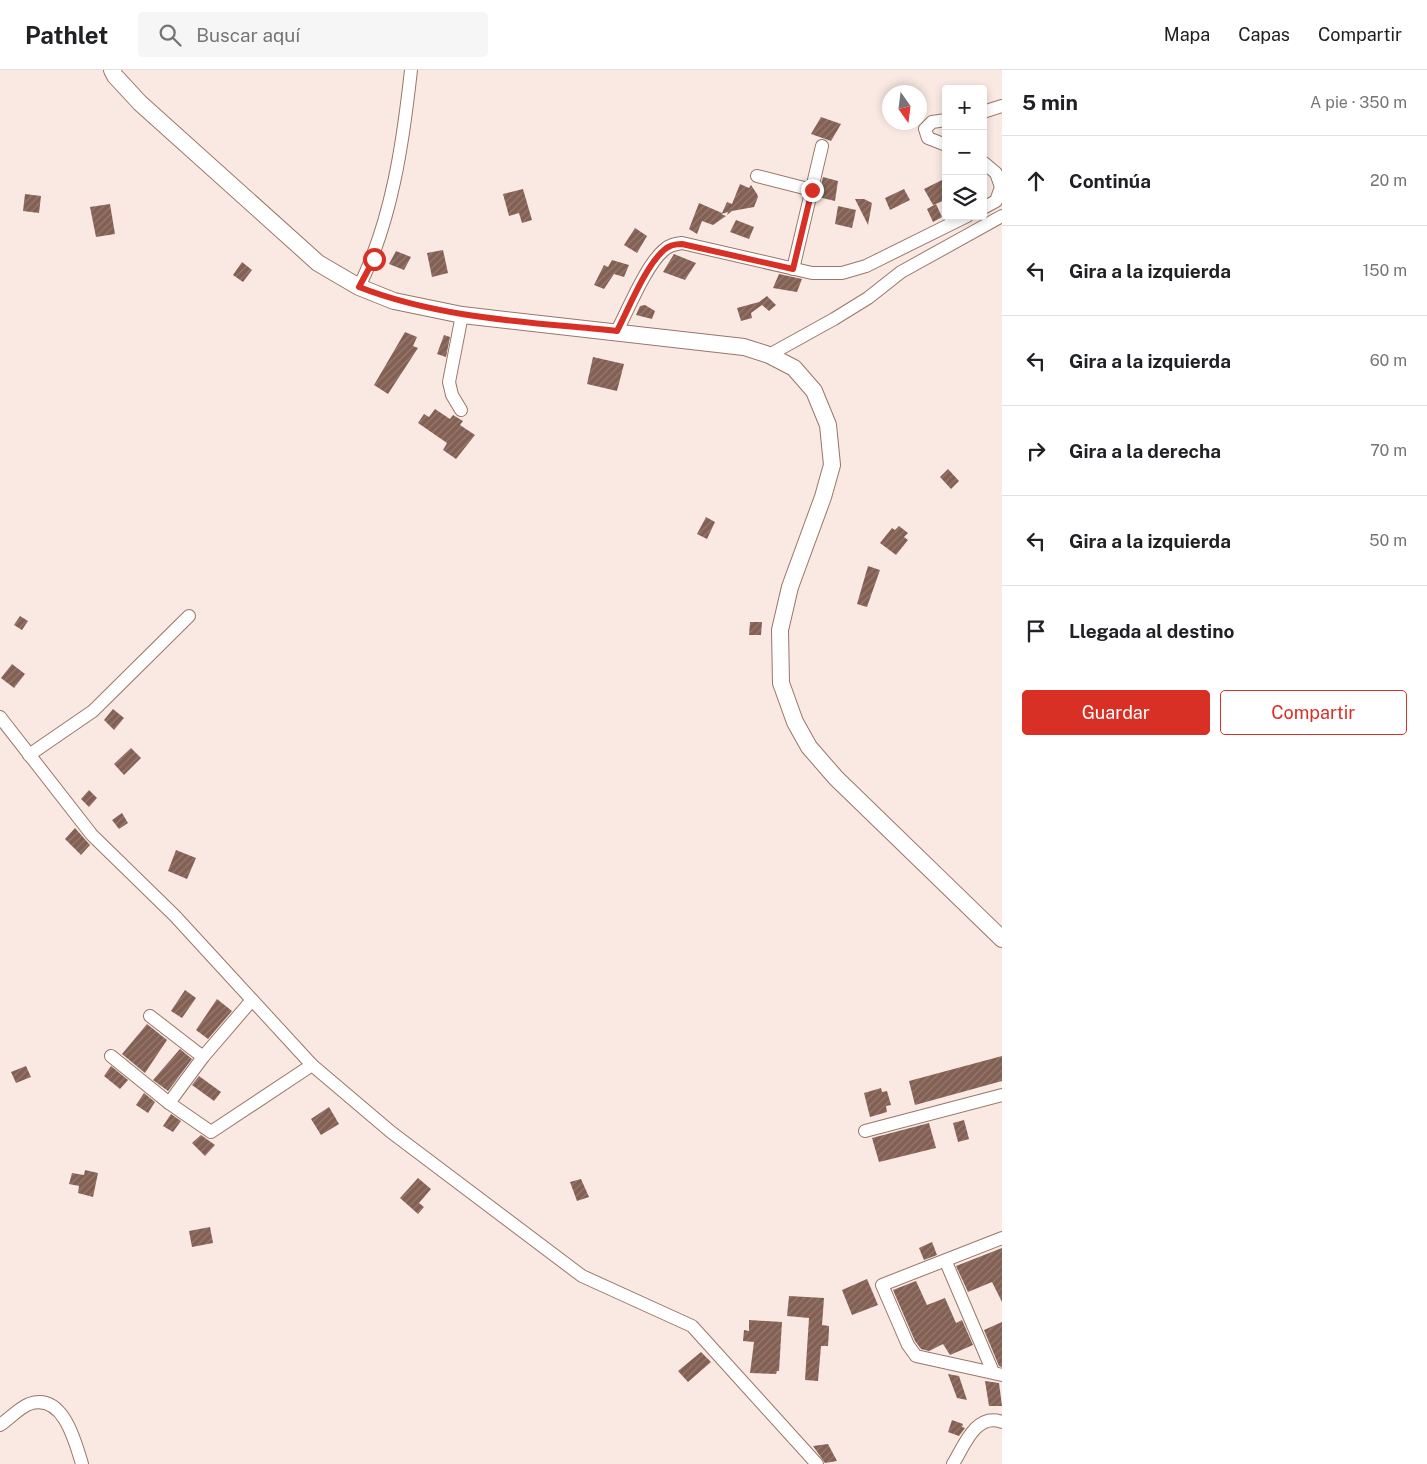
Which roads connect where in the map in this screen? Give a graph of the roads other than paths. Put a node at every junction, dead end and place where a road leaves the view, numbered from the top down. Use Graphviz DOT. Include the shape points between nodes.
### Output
graph roads {
  1 [pos="112,70"];
  2 [pos="411,70"];
  3 [pos="1002,106"];
  4 [pos="987,111"];
  5 [pos="942,121"];
  6 [pos="942,143"];
  7 [pos="822,146"];
  8 [pos="987,165"];
  9 [pos="758,176"];
  10 [pos="812,190"];
  11 [pos="987,206"];
  12 [pos="1002,216"];
  13 [pos="959,220"];
  14 [pos="793,269"];
  15 [pos="359,287"];
  16 [pos="462,315"];
  17 [pos="617,331"];
  18 [pos="769,354"];
  19 [pos="461,410"];
  20 [pos="189,616"];
  21 [pos="0,717"];
  22 [pos="29,755"];
  23 [pos="1002,939"];
  24 [pos="252,1000"];
  25 [pos="150,1016"];
  26 [pos="111,1056"];
  27 [pos="203,1057"];
  28 [pos="312,1065"];
  29 [pos="1002,1094"];
  30 [pos="169,1103"];
  31 [pos="864,1131"];
  32 [pos="1002,1238"];
  33 [pos="946,1262"];
  34 [pos="998,1374"];
  35 [pos="1002,1422"];
  36 [pos="0,1425"];
  37 [pos="82,1464"];
  38 [pos="817,1464"];
  39 [pos="953,1464"];
  1 -- 15 [label="main road" via="146,109 318,263"];
  2 -- 15 [label="street" via="404,130 380,240"];
  3 -- 4 [label="street"];
  5 -- 6 [label="street" via="932,122 926,129 928,138"];
  7 -- 10 [label="street"];
  8 -- 11 [label="street" via="996,172 1002,187 996,201"];
  9 -- 10 [label="street"];
  10 -- 14 [label="street"];
  12 -- 18 [label="street" via="901,272 868,298"];
  13 -- 14 [label="street" via="855,270 812,273"];
  14 -- 17 [label="street" via="673,244 664,249 652,264"];
  15 -- 16 [label="main road" via="394,301"];
  16 -- 17 [label="main road"];
  16 -- 19 [label="street" via="450,382 452,395"];
  17 -- 18 [label="main road" via="744,347"];
  18 -- 23 [label="main road" via="794,368 814,391 828,425 832,465 790,587 780,630 781,684 795,722 809,746 836,778"];
  20 -- 22 [label="street" via="93,710"];
  21 -- 22 [label="street"];
  22 -- 24 [label="street" via="92,835 175,916"];
  24 -- 27 [label="street"];
  24 -- 28 [label="street"];
  25 -- 27 [label="street"];
  26 -- 30 [label="street"];
  27 -- 30 [label="street"];
  28 -- 30 [label="street" via="211,1132"];
  28 -- 38 [label="street" via="391,1132 582,1276 692,1326"];
  29 -- 31 [label="street"];
  32 -- 33 [label="street"];
  33 -- 34 [label="street"];
  33 -- 34 [label="street" via="882,1285 908,1345 916,1356"];
  35 -- 39 [label="street" via="988,1420 980,1423"];
  36 -- 37 [label="street" via="28,1404 48,1404 67,1420"];
}
